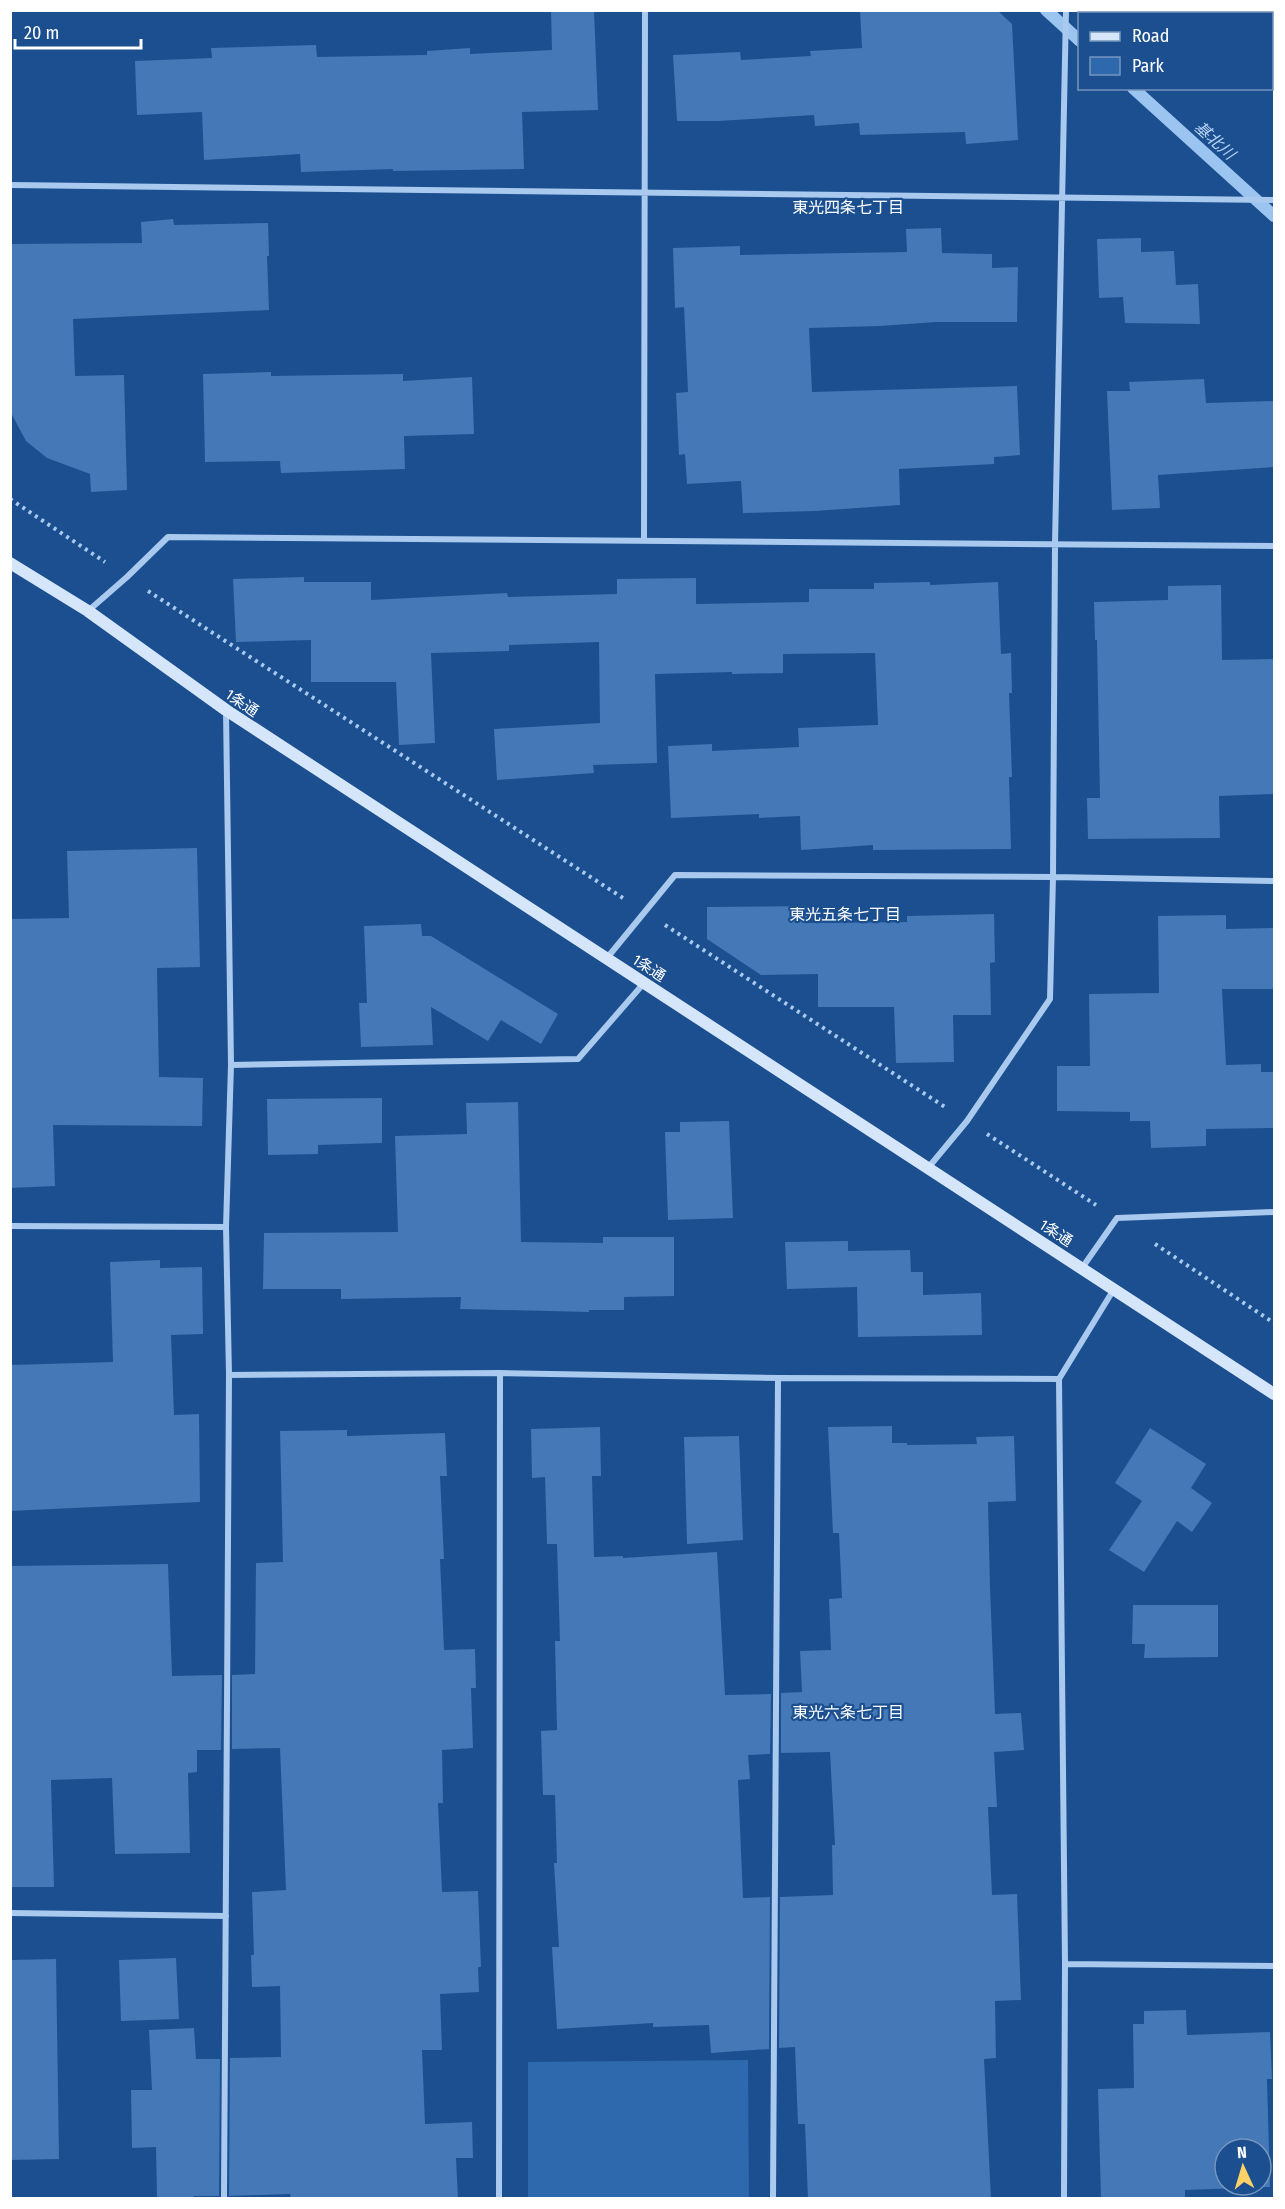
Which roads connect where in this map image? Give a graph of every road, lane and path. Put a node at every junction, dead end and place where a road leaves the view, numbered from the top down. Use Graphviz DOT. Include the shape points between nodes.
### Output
graph roads {
  1 [pos="645,10"];
  2 [pos="1066,10"];
  3 [pos="10,185"];
  4 [pos="644,193"];
  5 [pos="1061,199"];
  6 [pos="1275,200"];
  7 [pos="644,541"];
  8 [pos="1055,544"];
  9 [pos="1275,546"];
  10 [pos="10,563"];
  11 [pos="88,612"];
  12 [pos="226,710"];
  13 [pos="1053,877"];
  14 [pos="1275,881"];
  15 [pos="607,959"];
  16 [pos="644,983"];
  17 [pos="231,1065"];
  18 [pos="928,1168"];
  19 [pos="1275,1212"];
  20 [pos="10,1226"];
  21 [pos="226,1227"];
  22 [pos="1082,1268"];
  23 [pos="1114,1289"];
  24 [pos="500,1373"];
  25 [pos="229,1375"];
  26 [pos="778,1378"];
  27 [pos="1059,1380"];
  28 [pos="1275,1394"];
  29 [pos="10,1913"];
  30 [pos="226,1916"];
  31 [pos="1065,1964"];
  32 [pos="1275,1966"];
  33 [pos="224,2199"];
  34 [pos="499,2199"];
  35 [pos="773,2199"];
  36 [pos="1064,2199"];
  1 -- 4 [label="street"];
  2 -- 5 [label="street"];
  3 -- 4 [label="street"];
  4 -- 5 [label="street"];
  4 -- 7 [label="street"];
  5 -- 6 [label="street"];
  5 -- 8 [label="street"];
  7 -- 8 [label="street"];
  7 -- 11 [label="street" via="168,537"];
  8 -- 9 [label="street"];
  8 -- 13 [label="street"];
  10 -- 11 [label="main road, 1条通"];
  11 -- 12 [label="main road, 1条通"];
  12 -- 15 [label="main road, 1条通"];
  12 -- 17 [label="street"];
  13 -- 14 [label="street"];
  13 -- 15 [label="street" via="675,875"];
  13 -- 18 [label="street" via="1050,999 967,1121"];
  15 -- 16 [label="main road, 1条通"];
  16 -- 17 [label="street" via="578,1059"];
  16 -- 18 [label="main road, 1条通"];
  17 -- 21 [label="street"];
  18 -- 22 [label="main road, 1条通"];
  19 -- 22 [label="street" via="1117,1218"];
  20 -- 21 [label="street"];
  21 -- 25 [label="street"];
  22 -- 23 [label="main road, 1条通"];
  23 -- 27 [label="street"];
  23 -- 28 [label="main road, 1条通"];
  24 -- 25 [label="street"];
  24 -- 26 [label="street"];
  24 -- 34 [label="street"];
  25 -- 30 [label="street"];
  26 -- 27 [label="street"];
  26 -- 35 [label="street"];
  27 -- 31 [label="street"];
  29 -- 30 [label="street"];
  30 -- 33 [label="street"];
  31 -- 32 [label="street"];
  31 -- 36 [label="street"];
}
